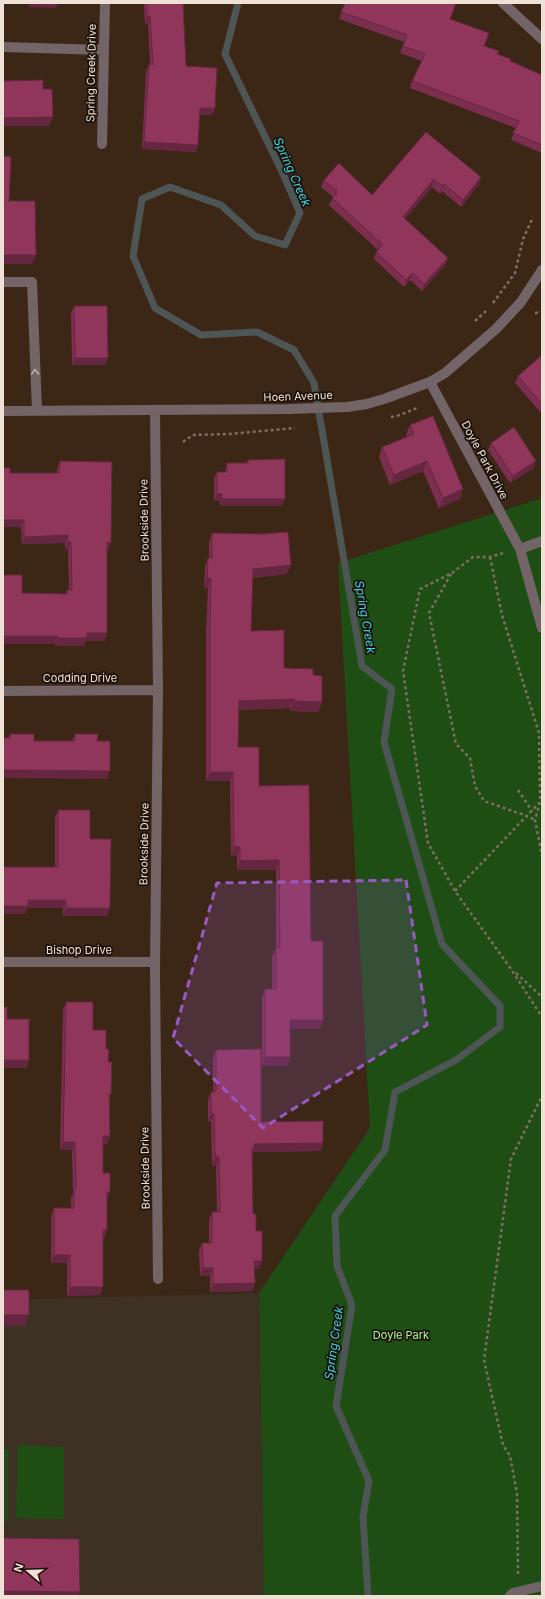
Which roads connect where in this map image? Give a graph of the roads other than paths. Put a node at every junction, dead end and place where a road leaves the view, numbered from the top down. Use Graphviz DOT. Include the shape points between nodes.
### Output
graph roads {
  1 [pos="105,3"];
  2 [pos="502,3"];
  3 [pos="542,39"];
  4 [pos="3,47"];
  5 [pos="104,50"];
  6 [pos="102,144"];
  7 [pos="541,274"];
  8 [pos="3,282"];
  9 [pos="430,382"];
  10 [pos="155,410"];
  11 [pos="3,411"];
  12 [pos="37,411"];
  13 [pos="542,541"];
  14 [pos="520,549"];
  15 [pos="542,628"];
  16 [pos="158,690"];
  17 [pos="3,691"];
  18 [pos="3,962"];
  19 [pos="155,962"];
  20 [pos="158,1279"];
  21 [pos="542,1586"];
  22 [pos="512,1595"];
  1 -- 5 [label="street, Spring Creek Drive"];
  2 -- 3 [label="street"];
  4 -- 5 [label="street"];
  5 -- 6 [label="street, Spring Creek Drive"];
  7 -- 9 [label="street, Hoen Avenue" via="521,302 496,329 445,373"];
  12 -- 8 [label="street, one-way" via="32,282"];
  9 -- 10 [label="street, Hoen Avenue" via="384,399 347,407"];
  9 -- 14 [label="street, Doyle Park Drive"];
  10 -- 12 [label="street, Hoen Avenue"];
  10 -- 16 [label="street, Brookside Drive"];
  11 -- 12 [label="street, Hoen Avenue"];
  13 -- 14 [label="street"];
  14 -- 15 [label="street, Doyle Park Drive"];
  16 -- 17 [label="street, Codding Drive"];
  16 -- 19 [label="street, Brookside Drive"];
  18 -- 19 [label="street, Bishop Drive"];
  19 -- 20 [label="street, Brookside Drive"];
  21 -- 22 [label="street"];
}
